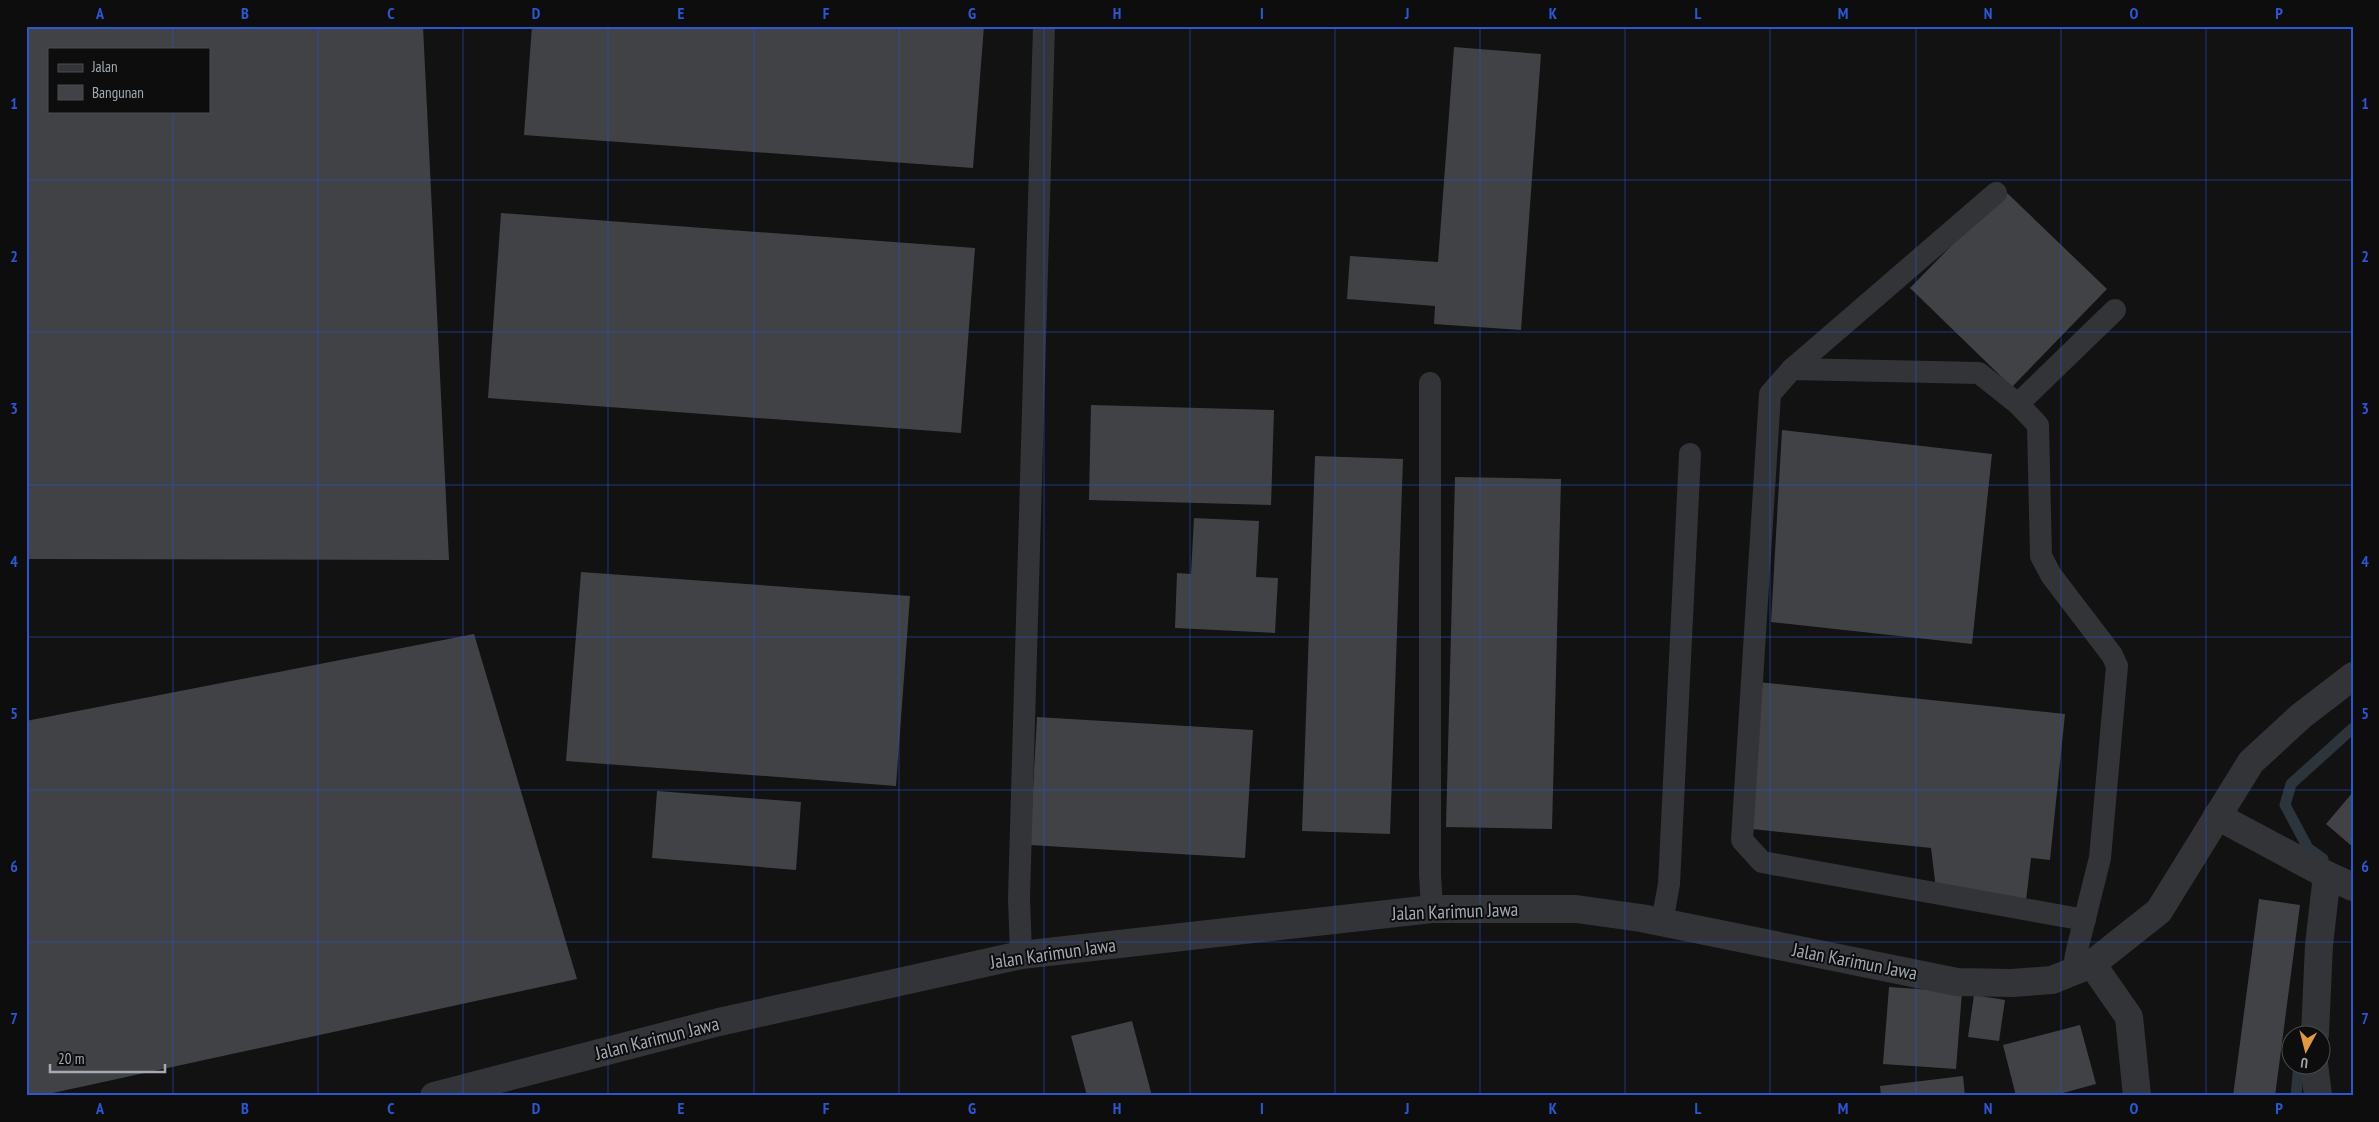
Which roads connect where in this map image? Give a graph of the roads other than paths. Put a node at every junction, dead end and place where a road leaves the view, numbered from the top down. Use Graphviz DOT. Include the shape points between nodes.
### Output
graph roads {
  1 [pos="1044,26"];
  2 [pos="1996,193"];
  3 [pos="2115,310"];
  4 [pos="1792,369"];
  5 [pos="1430,383"];
  6 [pos="2018,404"];
  7 [pos="1690,454"];
  8 [pos="2353,676"];
  9 [pos="2217,816"];
  10 [pos="2327,874"];
  11 [pos="2353,887"];
  12 [pos="1432,909"];
  13 [pos="2085,920"];
  14 [pos="1662,922"];
  15 [pos="1020,955"];
  16 [pos="2083,968"];
  17 [pos="2315,1024"];
  18 [pos="2315,1074"];
  19 [pos="434,1096"];
  20 [pos="2137,1096"];
  21 [pos="2318,1096"];
  1 -- 15 [label="lane" via="1019,888"];
  2 -- 4 [label="lane"];
  3 -- 6 [label="lane"];
  4 -- 6 [label="lane" via="1979,373"];
  4 -- 13 [label="lane" via="1770,394 1742,840 1762,862"];
  5 -- 12 [label="lane"];
  6 -- 13 [label="lane" via="2038,425 2041,556 2051,576 2117,666 2100,858"];
  7 -- 14 [label="lane" via="1669,884"];
  8 -- 9 [label="street, Jalan Karimun Jawa" via="2301,716 2251,762"];
  9 -- 10 [label="street"];
  9 -- 16 [label="street, Jalan Karimun Jawa" via="2159,911"];
  10 -- 11 [label="street"];
  10 -- 17 [label="street" via="2319,945"];
  12 -- 14 [label="street, Jalan Karimun Jawa" via="1576,909"];
  12 -- 15 [label="street, Jalan Karimun Jawa"];
  13 -- 16 [label="lane"];
  14 -- 16 [label="street, Jalan Karimun Jawa" via="1957,982 2052,980"];
  15 -- 19 [label="street, Jalan Karimun Jawa" via="719,1022"];
  16 -- 20 [label="street" via="2129,1017"];
  18 -- 21 [label="street"];
}
